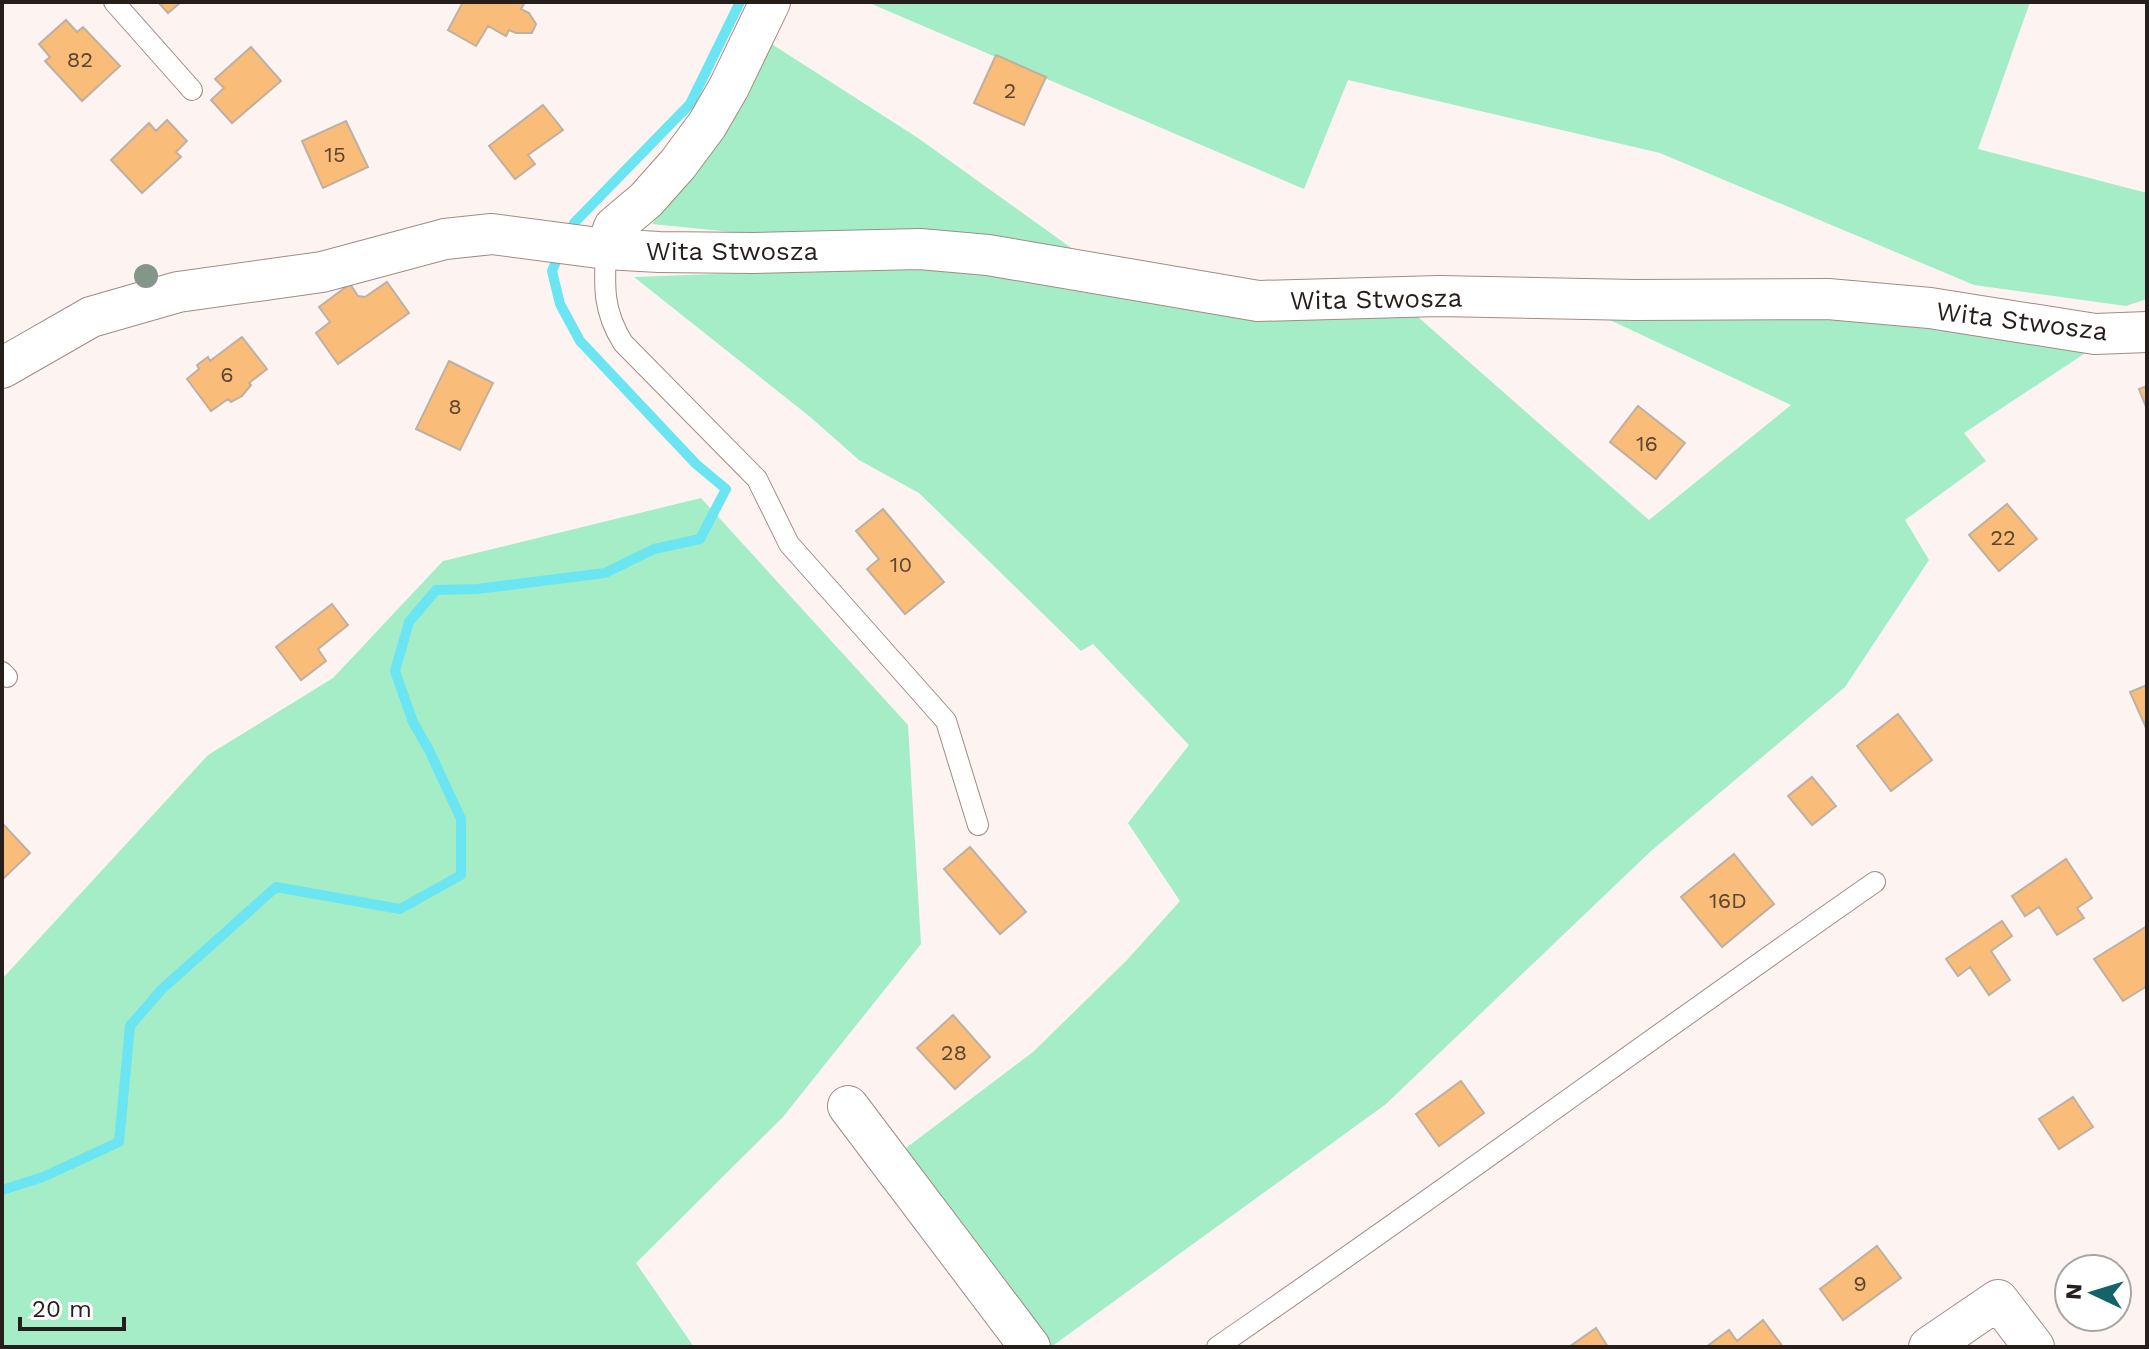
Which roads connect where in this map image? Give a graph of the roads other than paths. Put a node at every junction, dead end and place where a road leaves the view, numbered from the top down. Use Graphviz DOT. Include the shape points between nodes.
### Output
graph roads {
  1 [pos="114,2"];
  2 [pos="770,2"];
  3 [pos="192,90"];
  4 [pos="576,246"];
  5 [pos="2147,332"];
  6 [pos="2,368"];
  7 [pos="978,825"];
  8 [pos="1875,882"];
  9 [pos="848,1106"];
  10 [pos="1030,1347"];
  11 [pos="1217,1347"];
  12 [pos="1929,1347"];
  13 [pos="2034,1347"];
  1 -- 3 [label="lane"];
  2 -- 4 [label="street, Wita Stwosza" via="729,87 678,164 614,227"];
  4 -- 5 [label="street, Wita Stwosza" via="753,253 920,249 1258,301 1439,296 1828,299 1930,308 2095,334"];
  4 -- 6 [label="street, Wita Stwosza" via="492,234 445,239 322,272 178,292 91,317"];
  4 -- 7 [label="lane" via="623,343 757,479 789,544 946,721"];
  8 -- 11 [label="lane"];
  9 -- 10 [label="street"];
  12 -- 13 [label="street" via="1998,1300"];
}
